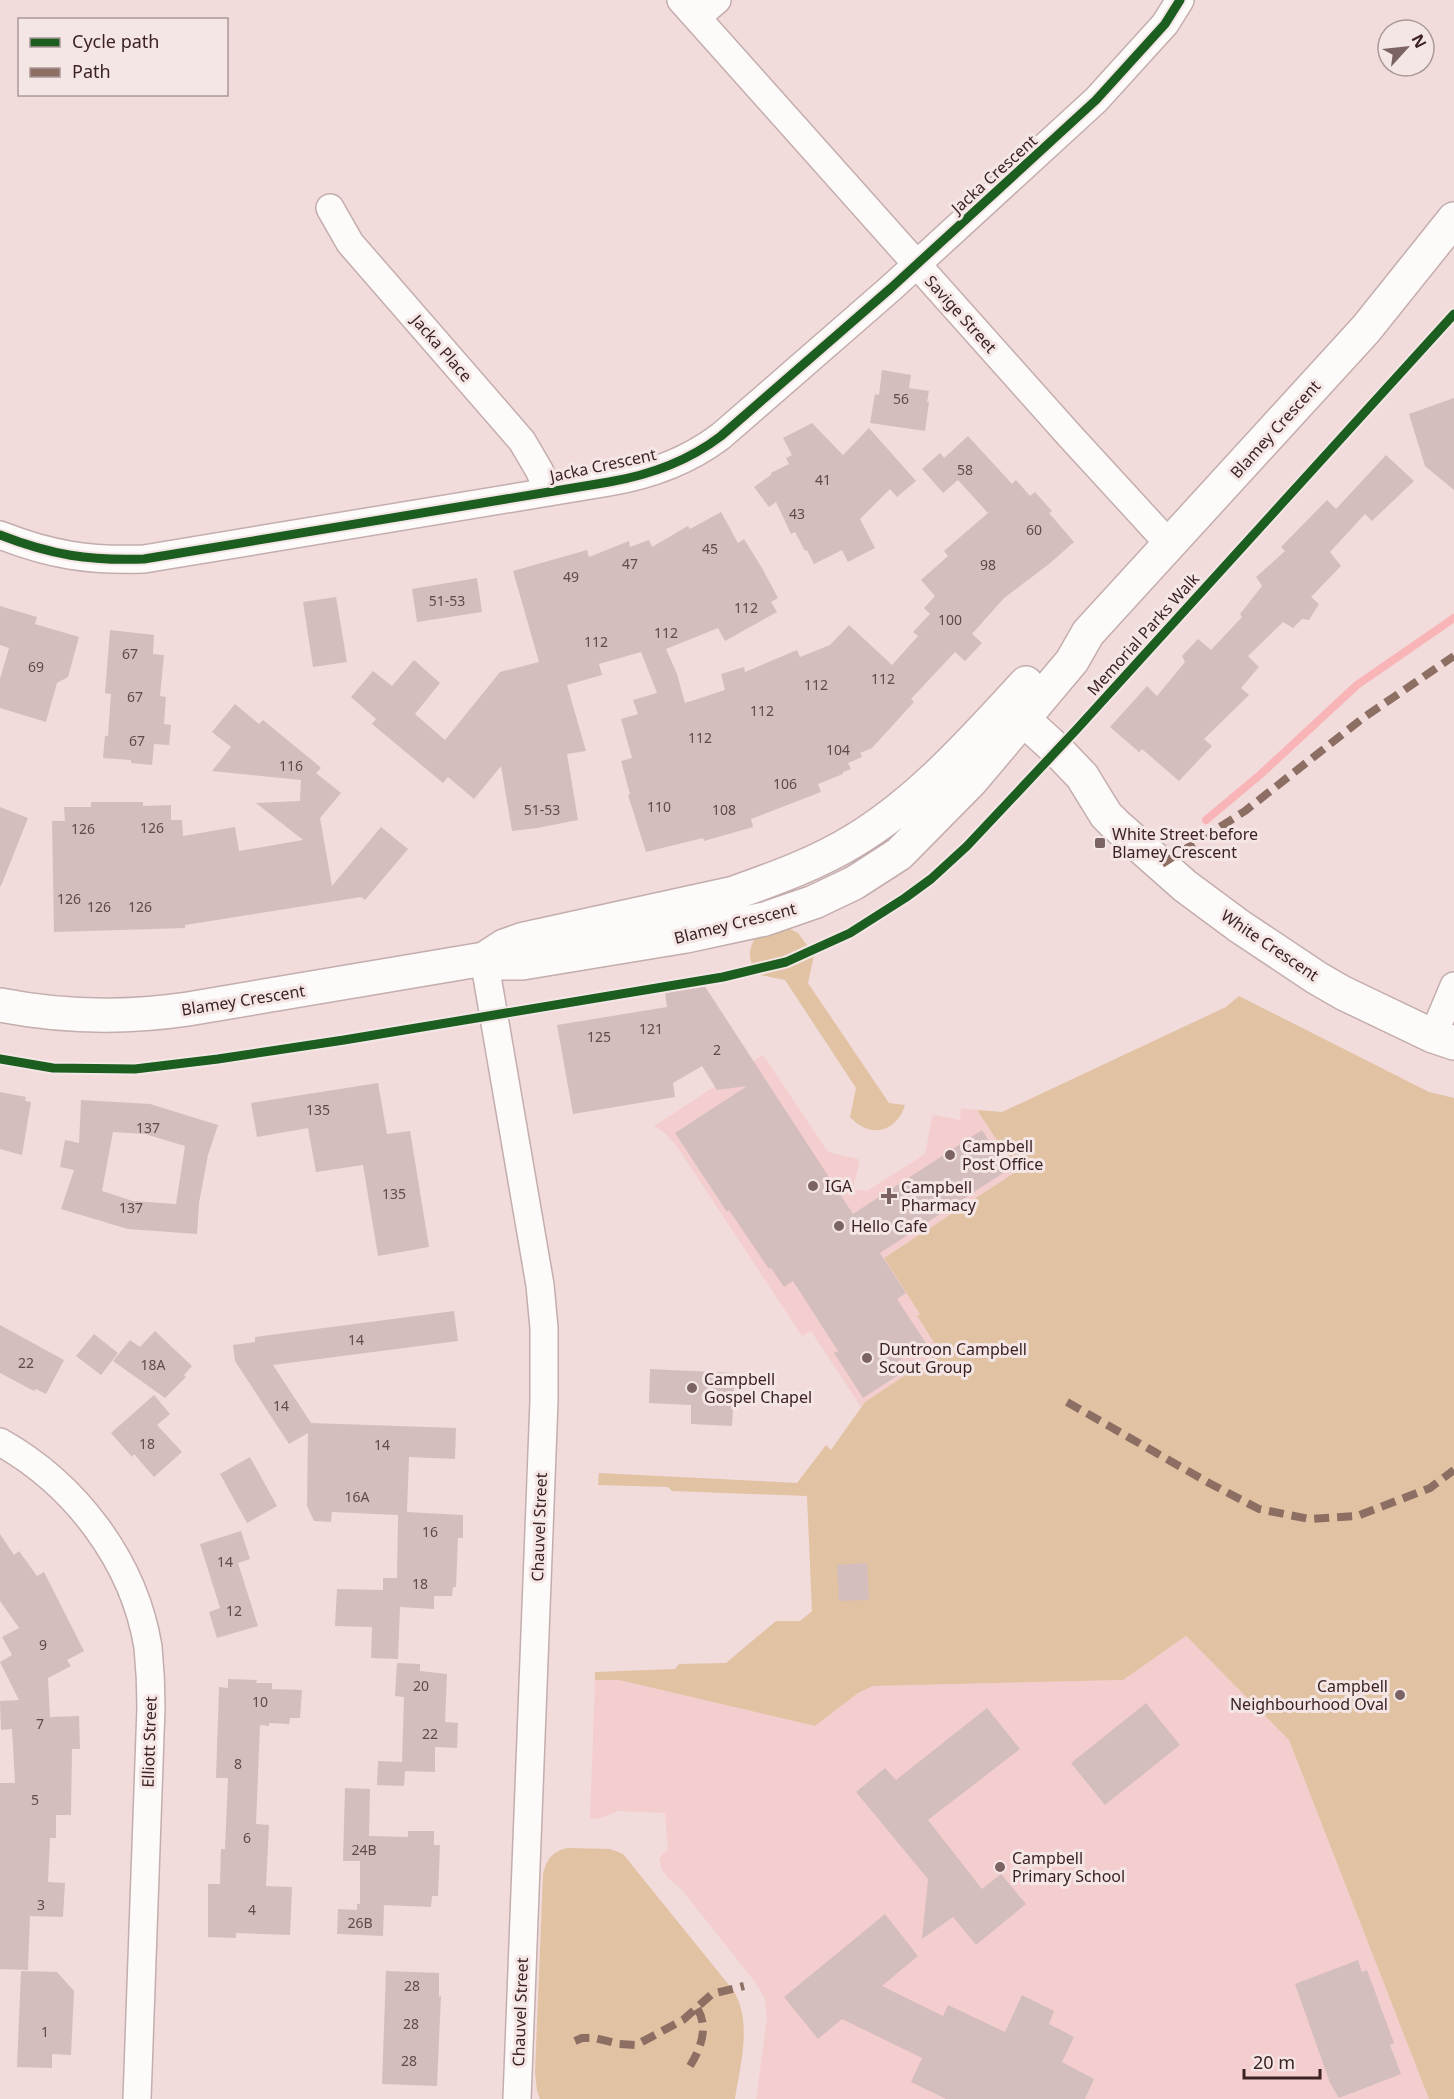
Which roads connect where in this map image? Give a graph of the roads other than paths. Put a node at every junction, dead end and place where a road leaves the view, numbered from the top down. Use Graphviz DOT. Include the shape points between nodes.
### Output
graph roads {
  1 [pos="1180,0"];
  2 [pos="698,6"];
  3 [pos="330,208"];
  4 [pos="1454,219"];
  5 [pos="917,264"];
  6 [pos="549,492"];
  7 [pos="0,535"];
  8 [pos="1170,545"];
  9 [pos="1010,723"];
  10 [pos="877,826"];
  11 [pos="899,854"];
  12 [pos="752,887"];
  13 [pos="798,908"];
  14 [pos="736,925"];
  15 [pos="652,927"];
  16 [pos="484,959"];
  17 [pos="1454,986"];
  18 [pos="0,1005"];
  19 [pos="1443,1039"];
  20 [pos="0,1442"];
  21 [pos="137,2099"];
  22 [pos="517,2099"];
  1 -- 5 [label="street, Jacka Crescent" via="1165,24 1096,100"];
  2 -- 5 [label="street, Savige Street"];
  3 -- 6 [label="street, Jacka Place" via="350,243 522,441"];
  4 -- 8 [label="street, Blamey Crescent" via="1366,329"];
  5 -- 6 [label="street, Jacka Crescent" via="702,450 643,475"];
  5 -- 8 [label="street, Savige Street"];
  6 -- 7 [label="street, Jacka Crescent" via="144,559 63,555"];
  8 -- 9 [label="street, Blamey Crescent" via="1089,633 1072,661"];
  9 -- 10 [label="street, Blamey Crescent"];
  9 -- 11 [label="street, Blamey Crescent" via="972,780"];
  9 -- 19 [label="street, White Crescent" via="1077,798 1106,815 1185,885 1249,932 1343,993"];
  10 -- 11 [label="street"];
  10 -- 12 [label="street, Blamey Crescent" via="818,860"];
  11 -- 13 [label="street, Blamey Crescent" via="854,883"];
  12 -- 13 [label="street"];
  12 -- 14 [label="street" via="741,902"];
  12 -- 15 [label="street, Blamey Crescent"];
  13 -- 14 [label="street, Blamey Crescent"];
  14 -- 15 [label="street, Blamey Crescent"];
  15 -- 16 [label="street, Blamey Crescent" via="524,939"];
  16 -- 18 [label="street, Blamey Crescent" via="166,1012 92,1014"];
  16 -- 22 [label="street, Chauvel Street" via="536,1256 544,1335"];
  17 -- 19 [label="street"];
  20 -- 21 [label="street, Elliott Street" via="42,1469 81,1507 120,1565 143,1625 151,1707"];
}
